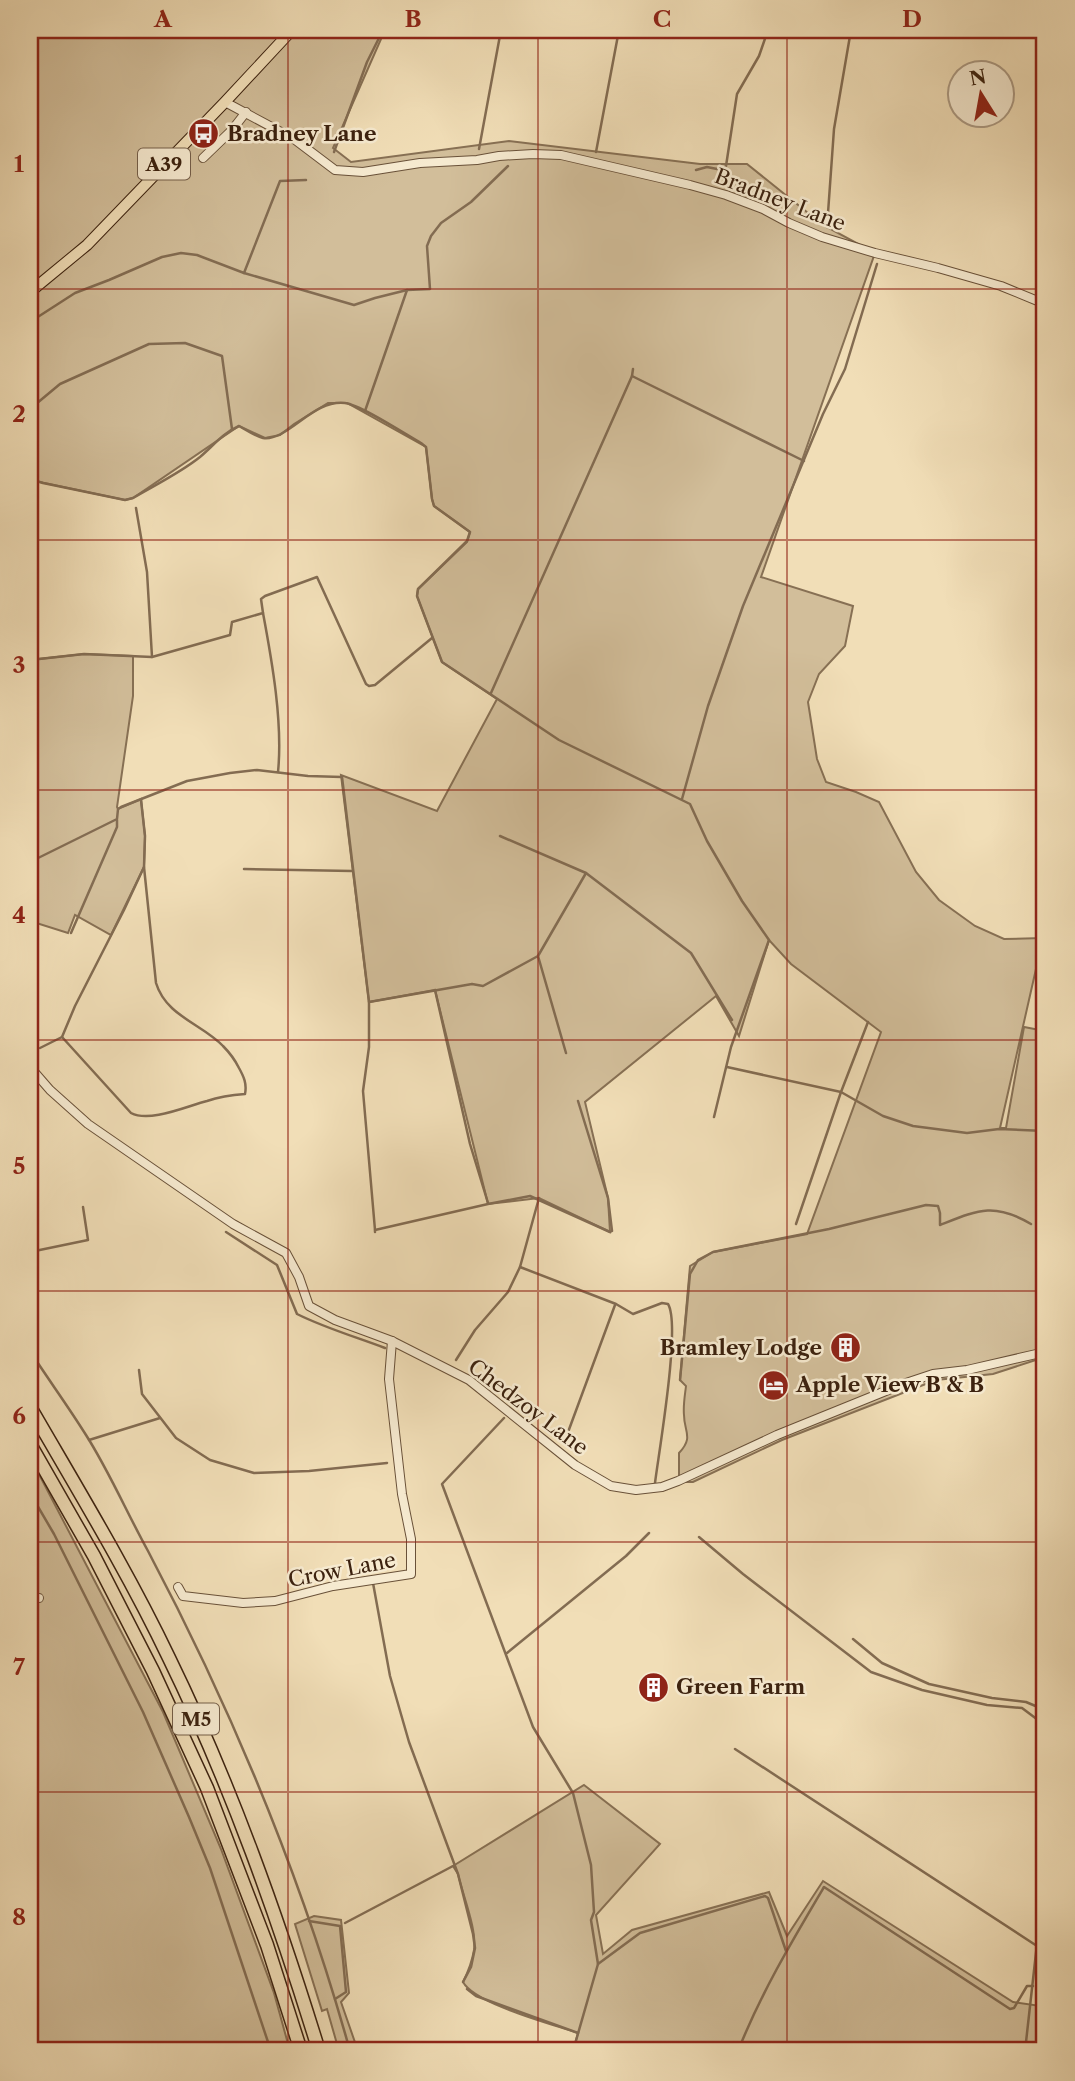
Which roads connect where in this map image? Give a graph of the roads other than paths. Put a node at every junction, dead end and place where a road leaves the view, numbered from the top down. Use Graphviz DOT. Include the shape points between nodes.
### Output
graph roads {
  1 [pos="292,30"];
  2 [pos="225,102"];
  3 [pos="246,112"];
  4 [pos="203,158"];
  5 [pos="30,292"];
  6 [pos="1045,304"];
  7 [pos="30,1067"];
  8 [pos="392,1341"];
  9 [pos="1045,1352"];
  10 [pos="30,1407"];
  11 [pos="30,1444"];
  12 [pos="178,1587"];
  13 [pos="301,2051"];
  14 [pos="319,2051"];
  1 -- 2 [label="main road, A39"];
  2 -- 3 [label="street, Bradney Lane"];
  2 -- 5 [label="main road, A39" via="87,245"];
  3 -- 4 [label="street"];
  3 -- 6 [label="street, Bradney Lane" via="295,139 335,170 363,172 499,156 561,155 726,195 822,237 1001,286"];
  7 -- 8 [label="street, Chedzoy Lane" via="88,1124 233,1224 286,1253 309,1306"];
  8 -- 9 [label="street, Chedzoy Lane" via="469,1380 575,1465 611,1486 636,1490 678,1481 903,1384"];
  8 -- 12 [label="street, Crow Lane" via="389,1379 411,1539 411,1574 243,1603 183,1595"];
  10 -- 14 [label="highway, M5" via="170,1659 257,1865"];
  11 -- 13 [label="highway, M5" via="94,1556 207,1788 267,1945"];
}
